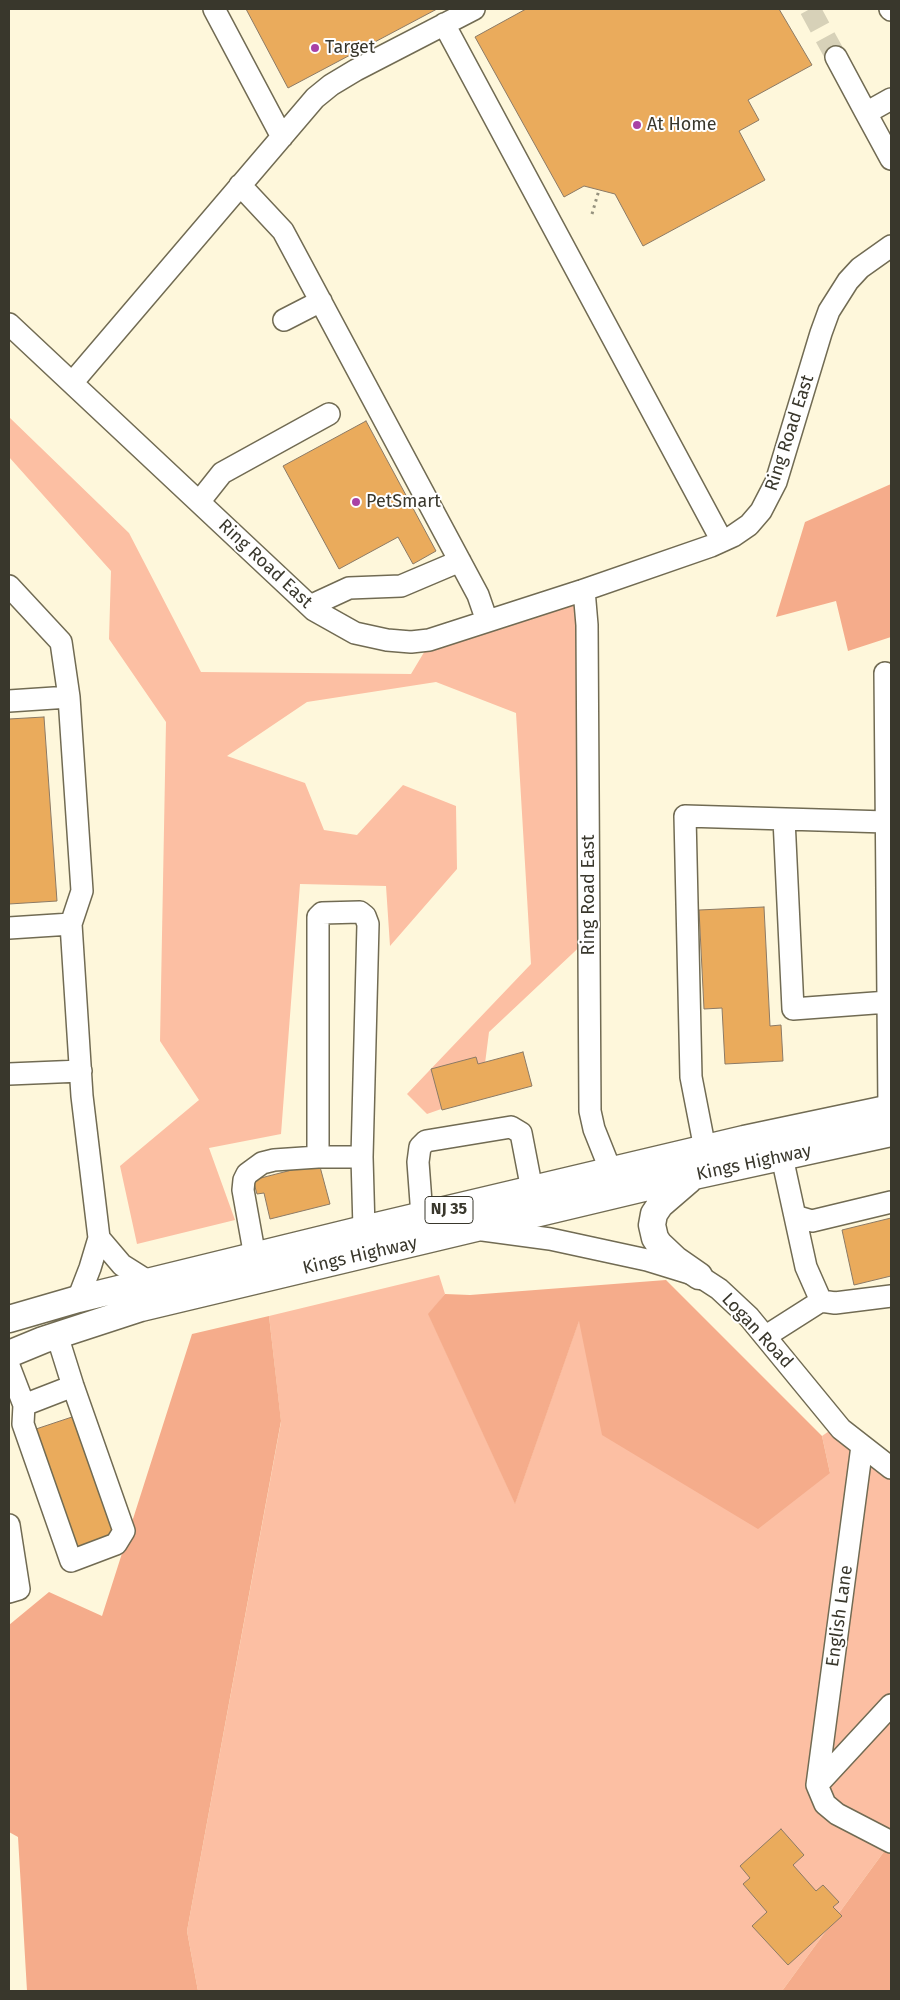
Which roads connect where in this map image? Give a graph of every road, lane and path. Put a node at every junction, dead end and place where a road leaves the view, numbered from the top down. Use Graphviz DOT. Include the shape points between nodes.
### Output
graph roads {
  1 [pos="214,9"];
  2 [pos="474,9"];
  3 [pos="444,24"];
  4 [pos="836,57"];
  5 [pos="891,99"];
  6 [pos="866,113"];
  7 [pos="282,136"];
  8 [pos="891,159"];
  9 [pos="240,185"];
  10 [pos="599,190"];
  11 [pos="592,214"];
  12 [pos="891,246"];
  13 [pos="321,301"];
  14 [pos="284,320"];
  15 [pos="9,324"];
  16 [pos="72,383"];
  17 [pos="329,414"];
  18 [pos="199,502"];
  19 [pos="722,541"];
  20 [pos="460,561"];
  21 [pos="9,586"];
  22 [pos="584,590"];
  23 [pos="310,606"];
  24 [pos="487,621"];
  25 [pos="885,674"];
  26 [pos="69,697"];
  27 [pos="9,701"];
  28 [pos="888,751"];
  29 [pos="784,819"];
  30 [pos="886,822"];
  31 [pos="71,924"];
  32 [pos="9,928"];
  33 [pos="890,951"];
  34 [pos="888,1002"];
  35 [pos="890,1033"];
  36 [pos="80,1070"];
  37 [pos="9,1074"];
  38 [pos="891,1117"];
  39 [pos="705,1149"];
  40 [pos="318,1157"];
  41 [pos="362,1157"];
  42 [pos="782,1157"];
  43 [pos="694,1176"];
  44 [pos="615,1183"];
  45 [pos="532,1190"];
  46 [pos="891,1202"];
  47 [pos="422,1216"];
  48 [pos="795,1216"];
  49 [pos="364,1229"];
  50 [pos="471,1229"];
  51 [pos="100,1238"];
  52 [pos="255,1256"];
  53 [pos="699,1276"];
  54 [pos="149,1282"];
  55 [pos="891,1296"];
  56 [pos="78,1299"];
  57 [pos="821,1301"];
  58 [pos="9,1319"];
  59 [pos="57,1335"];
  60 [pos="766,1336"];
  61 [pos="9,1354"];
  62 [pos="9,1366"];
  63 [pos="73,1386"];
  64 [pos="24,1405"];
  65 [pos="862,1446"];
  66 [pos="891,1468"];
  67 [pos="9,1525"];
  68 [pos="9,1592"];
  69 [pos="891,1705"];
  70 [pos="817,1785"];
  71 [pos="891,1842"];
  1 -- 7 [label="street"];
  2 -- 3 [label="street"];
  3 -- 7 [label="street" via="331,85 315,98"];
  3 -- 19 [label="street"];
  4 -- 6 [label="street"];
  5 -- 6 [label="street"];
  6 -- 8 [label="street"];
  7 -- 9 [label="street"];
  9 -- 13 [label="street" via="284,230"];
  9 -- 16 [label="street"];
  10 -- 11 [label="path"];
  12 -- 19 [label="street, Ring Road East" via="860,268 836,298 821,333 774,488 749,525"];
  13 -- 14 [label="street"];
  13 -- 20 [label="street"];
  15 -- 16 [label="street, Ring Road East"];
  16 -- 18 [label="street, Ring Road East"];
  17 -- 18 [label="street" via="222,473"];
  18 -- 23 [label="street, Ring Road East"];
  19 -- 22 [label="street, Ring Road East"];
  20 -- 23 [label="street" via="401,586 349,588"];
  20 -- 24 [label="street"];
  21 -- 26 [label="street" via="60,642"];
  22 -- 24 [label="street, Ring Road East"];
  22 -- 44 [label="street, Ring Road East" via="587,625 590,1111"];
  23 -- 24 [label="street, Ring Road East" via="343,628 387,640 429,640"];
  25 -- 28 [label="street"];
  26 -- 27 [label="street"];
  26 -- 31 [label="street" via="82,891"];
  28 -- 30 [label="street"];
  29 -- 30 [label="street"];
  29 -- 34 [label="street" via="793,1009"];
  29 -- 39 [label="street" via="685,816 691,1077"];
  30 -- 33 [label="street"];
  31 -- 32 [label="street"];
  31 -- 36 [label="street"];
  33 -- 34 [label="street"];
  34 -- 35 [label="street"];
  35 -- 38 [label="street"];
  36 -- 37 [label="street"];
  36 -- 51 [label="street"];
  38 -- 39 [label="main road, Kings Highway / NJ 35"];
  38 -- 42 [label="main road, Kings Highway / NJ 35"];
  39 -- 44 [label="main road, Kings Highway / NJ 35"];
  40 -- 41 [label="street"];
  40 -- 41 [label="street" via="318,917 322,913 360,912 368,924"];
  40 -- 52 [label="street" via="274,1160 262,1163 246,1174 244,1190"];
  41 -- 49 [label="street"];
  42 -- 43 [label="main road, Kings Highway / NJ 35"];
  42 -- 48 [label="street"];
  43 -- 44 [label="main road, Kings Highway / NJ 35"];
  43 -- 53 [label="main road" via="660,1205 652,1225 659,1244"];
  44 -- 45 [label="main road, Kings Highway / NJ 35"];
  44 -- 50 [label="main road, Kings Highway / NJ 35"];
  45 -- 47 [label="main road, Kings Highway / NJ 35"];
  45 -- 47 [label="street" via="521,1133 510,1127 426,1141 420,1147 418,1162"];
  46 -- 48 [label="street" via="812,1221"];
  47 -- 49 [label="main road, Kings Highway / NJ 35"];
  48 -- 57 [label="street" via="806,1268"];
  49 -- 52 [label="main road, Kings Highway / NJ 35"];
  50 -- 53 [label="street, Logan Road" via="550,1239 647,1260"];
  50 -- 59 [label="main road, Kings Highway / NJ 35" via="141,1308"];
  51 -- 54 [label="street" via="122,1266"];
  51 -- 56 [label="street"];
  52 -- 54 [label="main road, Kings Highway / NJ 35"];
  53 -- 60 [label="street, Logan Road" via="719,1289"];
  54 -- 56 [label="main road, Kings Highway / NJ 35"];
  55 -- 57 [label="street" via="835,1303"];
  56 -- 58 [label="main road, Kings Highway / NJ 35"];
  57 -- 60 [label="street"];
  59 -- 61 [label="main road, Kings Highway / NJ 35"];
  59 -- 63 [label="street"];
  60 -- 65 [label="street, Logan Road" via="841,1429"];
  62 -- 64 [label="street"];
  63 -- 64 [label="street"];
  63 -- 64 [label="street" via="124,1531 116,1544 71,1561 23,1424"];
  65 -- 66 [label="street, Logan Road"];
  65 -- 70 [label="street, English Lane"];
  67 -- 68 [label="street" via="19,1588"];
  69 -- 70 [label="street"];
  70 -- 71 [label="street" via="825,1804 837,1814"];
}
